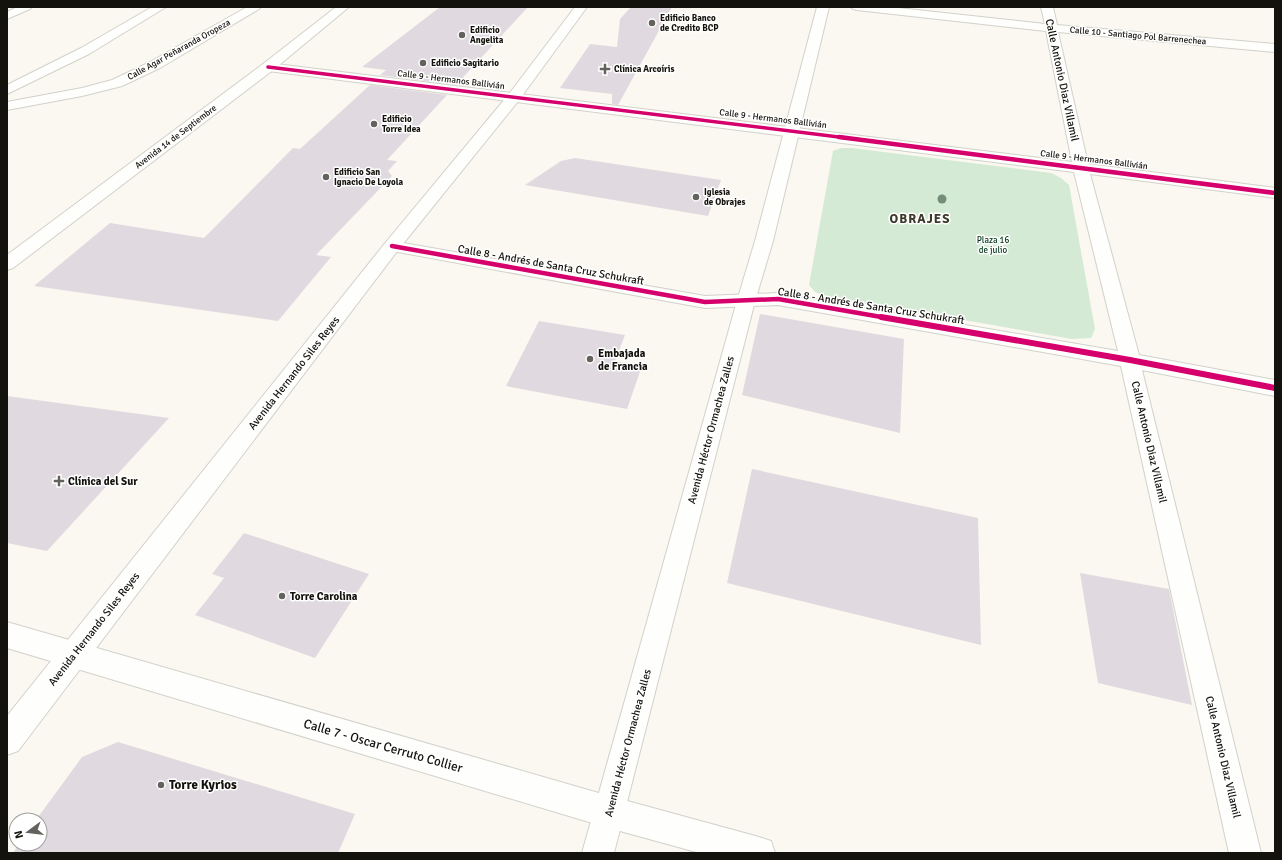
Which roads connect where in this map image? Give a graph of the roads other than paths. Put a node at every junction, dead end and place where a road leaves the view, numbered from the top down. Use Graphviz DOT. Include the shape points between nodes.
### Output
graph roads {
  1 [pos="26,7"];
  2 [pos="160,7"];
  3 [pos="255,7"];
  4 [pos="343,7"];
  5 [pos="581,7"];
  6 [pos="823,7"];
  7 [pos="858,7"];
  8 [pos="1047,7"];
  9 [pos="7,16"];
  10 [pos="1052,28"];
  11 [pos="1275,48"];
  12 [pos="268,67"];
  13 [pos="7,90"];
  14 [pos="514,97"];
  15 [pos="7,106"];
  16 [pos="792,131"];
  17 [pos="1081,168"];
  18 [pos="1275,193"];
  19 [pos="392,246"];
  20 [pos="7,264"];
  21 [pos="746,301"];
  22 [pos="1130,360"];
  23 [pos="1275,388"];
  24 [pos="7,635"];
  25 [pos="74,656"];
  26 [pos="7,740"];
  27 [pos="609,812"];
  28 [pos="598,853"];
  29 [pos="759,853"];
  30 [pos="1245,853"];
  1 -- 9 [label="street"];
  2 -- 13 [label="street" via="85,51"];
  3 -- 15 [label="street, Calle Agar Peñaranda Oropeza" via="155,65 117,83"];
  4 -- 12 [label="street, Avenida 14 de Septiembre"];
  5 -- 14 [label="street, Avenida Hernando Siles Reyes"];
  6 -- 16 [label="street, Avenida Héctor Ormachea Zalles"];
  7 -- 10 [label="street, Calle 10 - Santiago Pol Barrenechea"];
  8 -- 10 [label="street, Calle Antonio Diaz Villamil"];
  10 -- 11 [label="street, Calle 10 - Santiago Pol Barrenechea"];
  10 -- 17 [label="street, Calle Antonio Diaz Villamil"];
  12 -- 14 [label="street, Calle 9 - Hermanos Ballivián"];
  12 -- 20 [label="street, Avenida 14 de Septiembre"];
  14 -- 16 [label="street, Calle 9 - Hermanos Ballivián"];
  14 -- 19 [label="street, Avenida Hernando Siles Reyes"];
  16 -- 17 [label="street, Calle 9 - Hermanos Ballivián"];
  16 -- 21 [label="street, Avenida Héctor Ormachea Zalles"];
  17 -- 18 [label="street, Calle 9 - Hermanos Ballivián"];
  17 -- 22 [label="street, Calle Antonio Diaz Villamil"];
  19 -- 21 [label="street, Calle 8 - Andrés de Santa Cruz Schukraft" via="705,302"];
  19 -- 25 [label="street, Avenida Hernando Siles Reyes"];
  21 -- 22 [label="street, Calle 8 - Andrés de Santa Cruz Schukraft" via="778,300"];
  21 -- 27 [label="street, Avenida Héctor Ormachea Zalles"];
  22 -- 23 [label="street, Calle 8 - Andrés de Santa Cruz Schukraft"];
  22 -- 30 [label="street, Calle Antonio Diaz Villamil"];
  24 -- 25 [label="street, Calle 7 - Oscar Cerruto Collier"];
  25 -- 26 [label="street, Avenida Hernando Siles Reyes"];
  25 -- 27 [label="street, Calle 7 - Oscar Cerruto Collier"];
  27 -- 28 [label="street, Avenida Héctor Ormachea Zalles"];
  27 -- 29 [label="street, Calle 7 - Oscar Cerruto Collier"];
}
